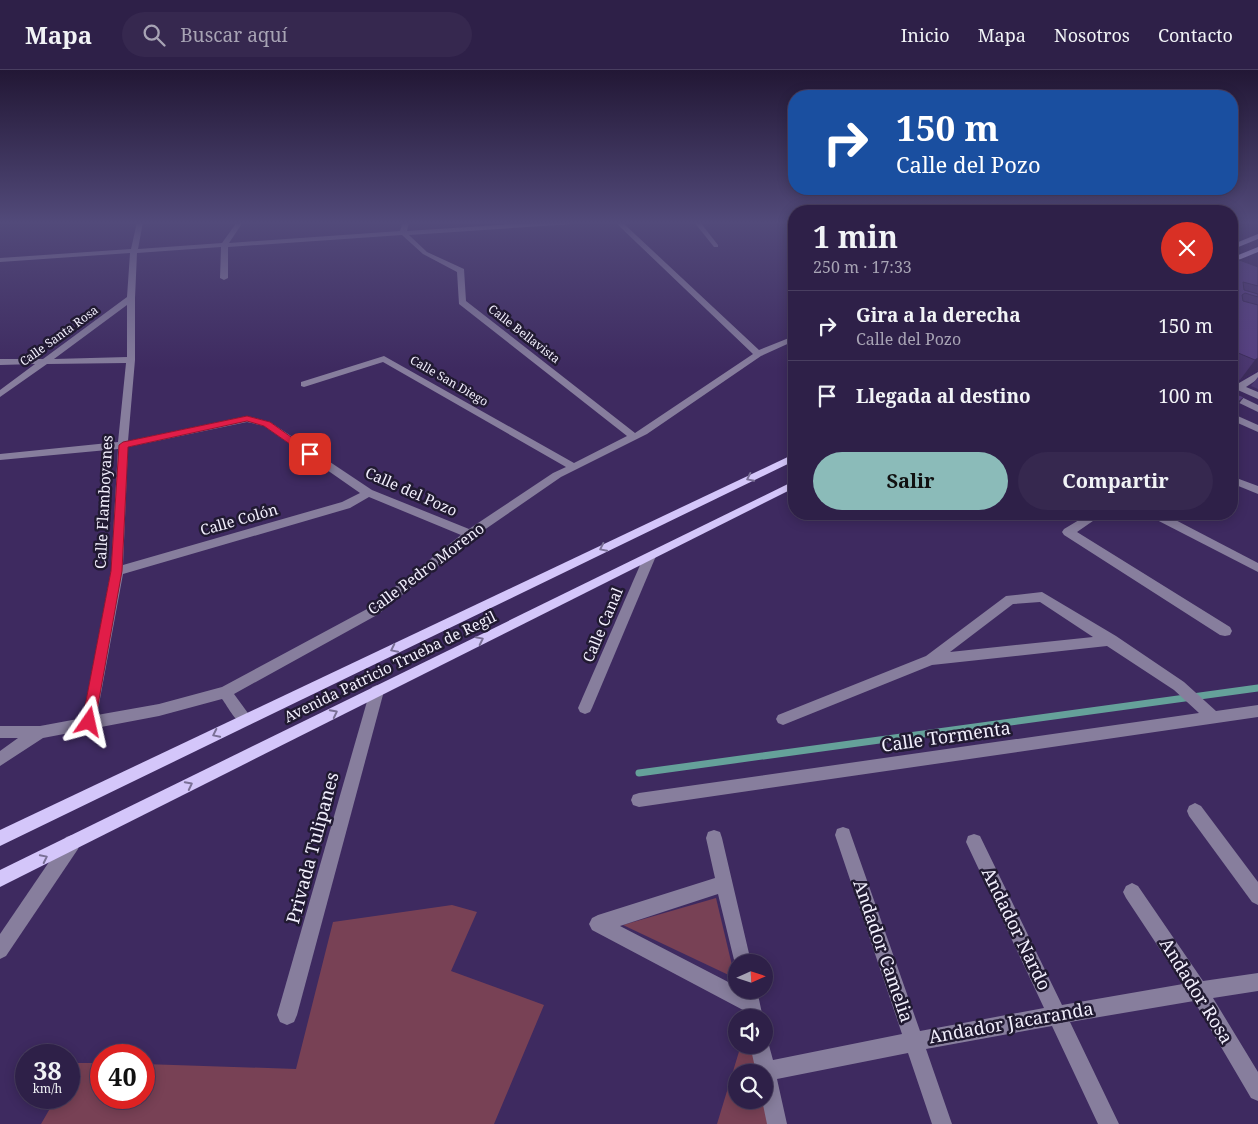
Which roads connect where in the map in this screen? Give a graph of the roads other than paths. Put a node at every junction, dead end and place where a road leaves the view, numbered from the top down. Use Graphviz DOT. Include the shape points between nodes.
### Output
graph roads {
  1 [pos="133,271"];
  2 [pos="224,271"];
  3 [pos="461,271"];
  4 [pos="670,271"];
  5 [pos="224,278"];
  6 [pos="132,298"];
  7 [pos="788,341"];
  8 [pos="758,354"];
  9 [pos="131,360"];
  10 [pos="0,362"];
  11 [pos="43,362"];
  12 [pos="1258,375"];
  13 [pos="304,384"];
  14 [pos="1238,384"];
  15 [pos="1238,386"];
  16 [pos="0,394"];
  17 [pos="1258,396"];
  18 [pos="1238,398"];
  19 [pos="1258,408"];
  20 [pos="1238,419"];
  21 [pos="1258,429"];
  22 [pos="634,437"];
  23 [pos="123,445"];
  24 [pos="0,456"];
  25 [pos="788,460"];
  26 [pos="574,466"];
  27 [pos="1238,482"];
  28 [pos="788,487"];
  29 [pos="1258,490"];
  30 [pos="368,493"];
  31 [pos="1088,520"];
  32 [pos="1166,520"];
  33 [pos="470,534"];
  34 [pos="650,556"];
  35 [pos="1258,568"];
  36 [pos="117,571"];
  37 [pos="1225,631"];
  38 [pos="1111,640"];
  39 [pos="930,660"];
  40 [pos="377,691"];
  41 [pos="225,692"];
  42 [pos="585,708"];
  43 [pos="1258,711"];
  44 [pos="1214,718"];
  45 [pos="783,719"];
  46 [pos="246,720"];
  47 [pos="89,722"];
  48 [pos="0,732"];
  49 [pos="40,732"];
  50 [pos="0,759"];
  51 [pos="639,800"];
  52 [pos="1196,811"];
  53 [pos="843,835"];
  54 [pos="0,838"];
  55 [pos="714,838"];
  56 [pos="974,842"];
  57 [pos="72,844"];
  58 [pos="0,879"];
  59 [pos="724,884"];
  60 [pos="1132,892"];
  61 [pos="1258,896"];
  62 [pos="0,950"];
  63 [pos="740,954"];
  64 [pos="1258,982"];
  65 [pos="1198,991"];
  66 [pos="751,1004"];
  67 [pos="287,1015"];
  68 [pos="1057,1015"];
  69 [pos="913,1041"];
  70 [pos="773,1070"];
  71 [pos="1258,1092"];
  72 [pos="773,1105"];
  73 [pos="777,1124"];
  74 [pos="942,1124"];
  75 [pos="1109,1124"];
  1 -- 6 [label="street, Calle Flamboyanes"];
  2 -- 5 [label="street"];
  3 -- 22 [label="street, Calle Bellavista" via="462,302"];
  4 -- 8 [label="street"];
  6 -- 9 [label="street, Calle Flamboyanes"];
  6 -- 11 [label="street, Calle Santa Rosa"];
  7 -- 8 [label="street, Calle Pedro Moreno"];
  8 -- 22 [label="street, Calle Pedro Moreno"];
  9 -- 11 [label="street"];
  9 -- 23 [label="street, Calle Flamboyanes"];
  10 -- 11 [label="street"];
  11 -- 16 [label="street, Calle Santa Rosa"];
  12 -- 14 [label="street"];
  13 -- 26 [label="street, Calle San Diego" via="384,358"];
  15 -- 17 [label="street"];
  18 -- 19 [label="street"];
  20 -- 21 [label="street"];
  22 -- 26 [label="street, Calle Pedro Moreno"];
  23 -- 24 [label="street, Calle del Pozo"];
  23 -- 30 [label="street, Calle del Pozo" via="247,419 267,424"];
  23 -- 36 [label="street, Calle Flamboyanes"];
  25 -- 46 [label="main road, Avenida Patricio Trueba de Regil, one-way"];
  26 -- 33 [label="street, Calle Pedro Moreno"];
  27 -- 29 [label="street"];
  28 -- 34 [label="main road, Avenida Patricio Trueba de Regil"];
  30 -- 33 [label="street, Calle del Pozo"];
  30 -- 36 [label="street, Calle Colón" via="346,505"];
  31 -- 37 [label="street" via="1068,532"];
  32 -- 35 [label="street"];
  33 -- 41 [label="street, Calle Pedro Moreno" via="372,612"];
  40 -- 34 [label="main road, Avenida Patricio Trueba de Regil, one-way"];
  34 -- 42 [label="street, Calle Canal"];
  36 -- 47 [label="street, Calle Flamboyanes"];
  38 -- 39 [label="street"];
  38 -- 39 [label="street" via="1042,597 1010,598"];
  38 -- 44 [label="street" via="1179,686"];
  39 -- 45 [label="street"];
  57 -- 40 [label="main road, Avenida Patricio Trueba de Regil, one-way"];
  40 -- 67 [label="street, Privada Tulipanes"];
  41 -- 46 [label="street"];
  41 -- 47 [label="street, Calle Pedro Moreno" via="159,710"];
  43 -- 44 [label="street, Calle Tormenta"];
  44 -- 51 [label="street, Calle Tormenta"];
  46 -- 54 [label="main road, Avenida Patricio Trueba de Regil, one-way"];
  47 -- 49 [label="street, Calle Pedro Moreno"];
  48 -- 49 [label="street, Calle Pedro Moreno"];
  49 -- 50 [label="street"];
  52 -- 61 [label="street"];
  53 -- 69 [label="street, Andador Camelia"];
  55 -- 59 [label="street"];
  56 -- 68 [label="street, Andador Nardo"];
  58 -- 57 [label="main road, Avenida Patricio Trueba de Regil, one-way"];
  57 -- 62 [label="street"];
  59 -- 63 [label="street"];
  59 -- 66 [label="street" via="598,924"];
  60 -- 65 [label="street, Andador Rosa"];
  64 -- 65 [label="street, Andador Jacaranda"];
  65 -- 68 [label="street, Andador Jacaranda"];
  65 -- 71 [label="street, Andador Rosa"];
  68 -- 69 [label="street, Andador Jacaranda"];
  68 -- 75 [label="street, Andador Nardo"];
  69 -- 70 [label="street, Andador Jacaranda"];
  69 -- 74 [label="street, Andador Camelia"];
  72 -- 73 [label="street"];
}
